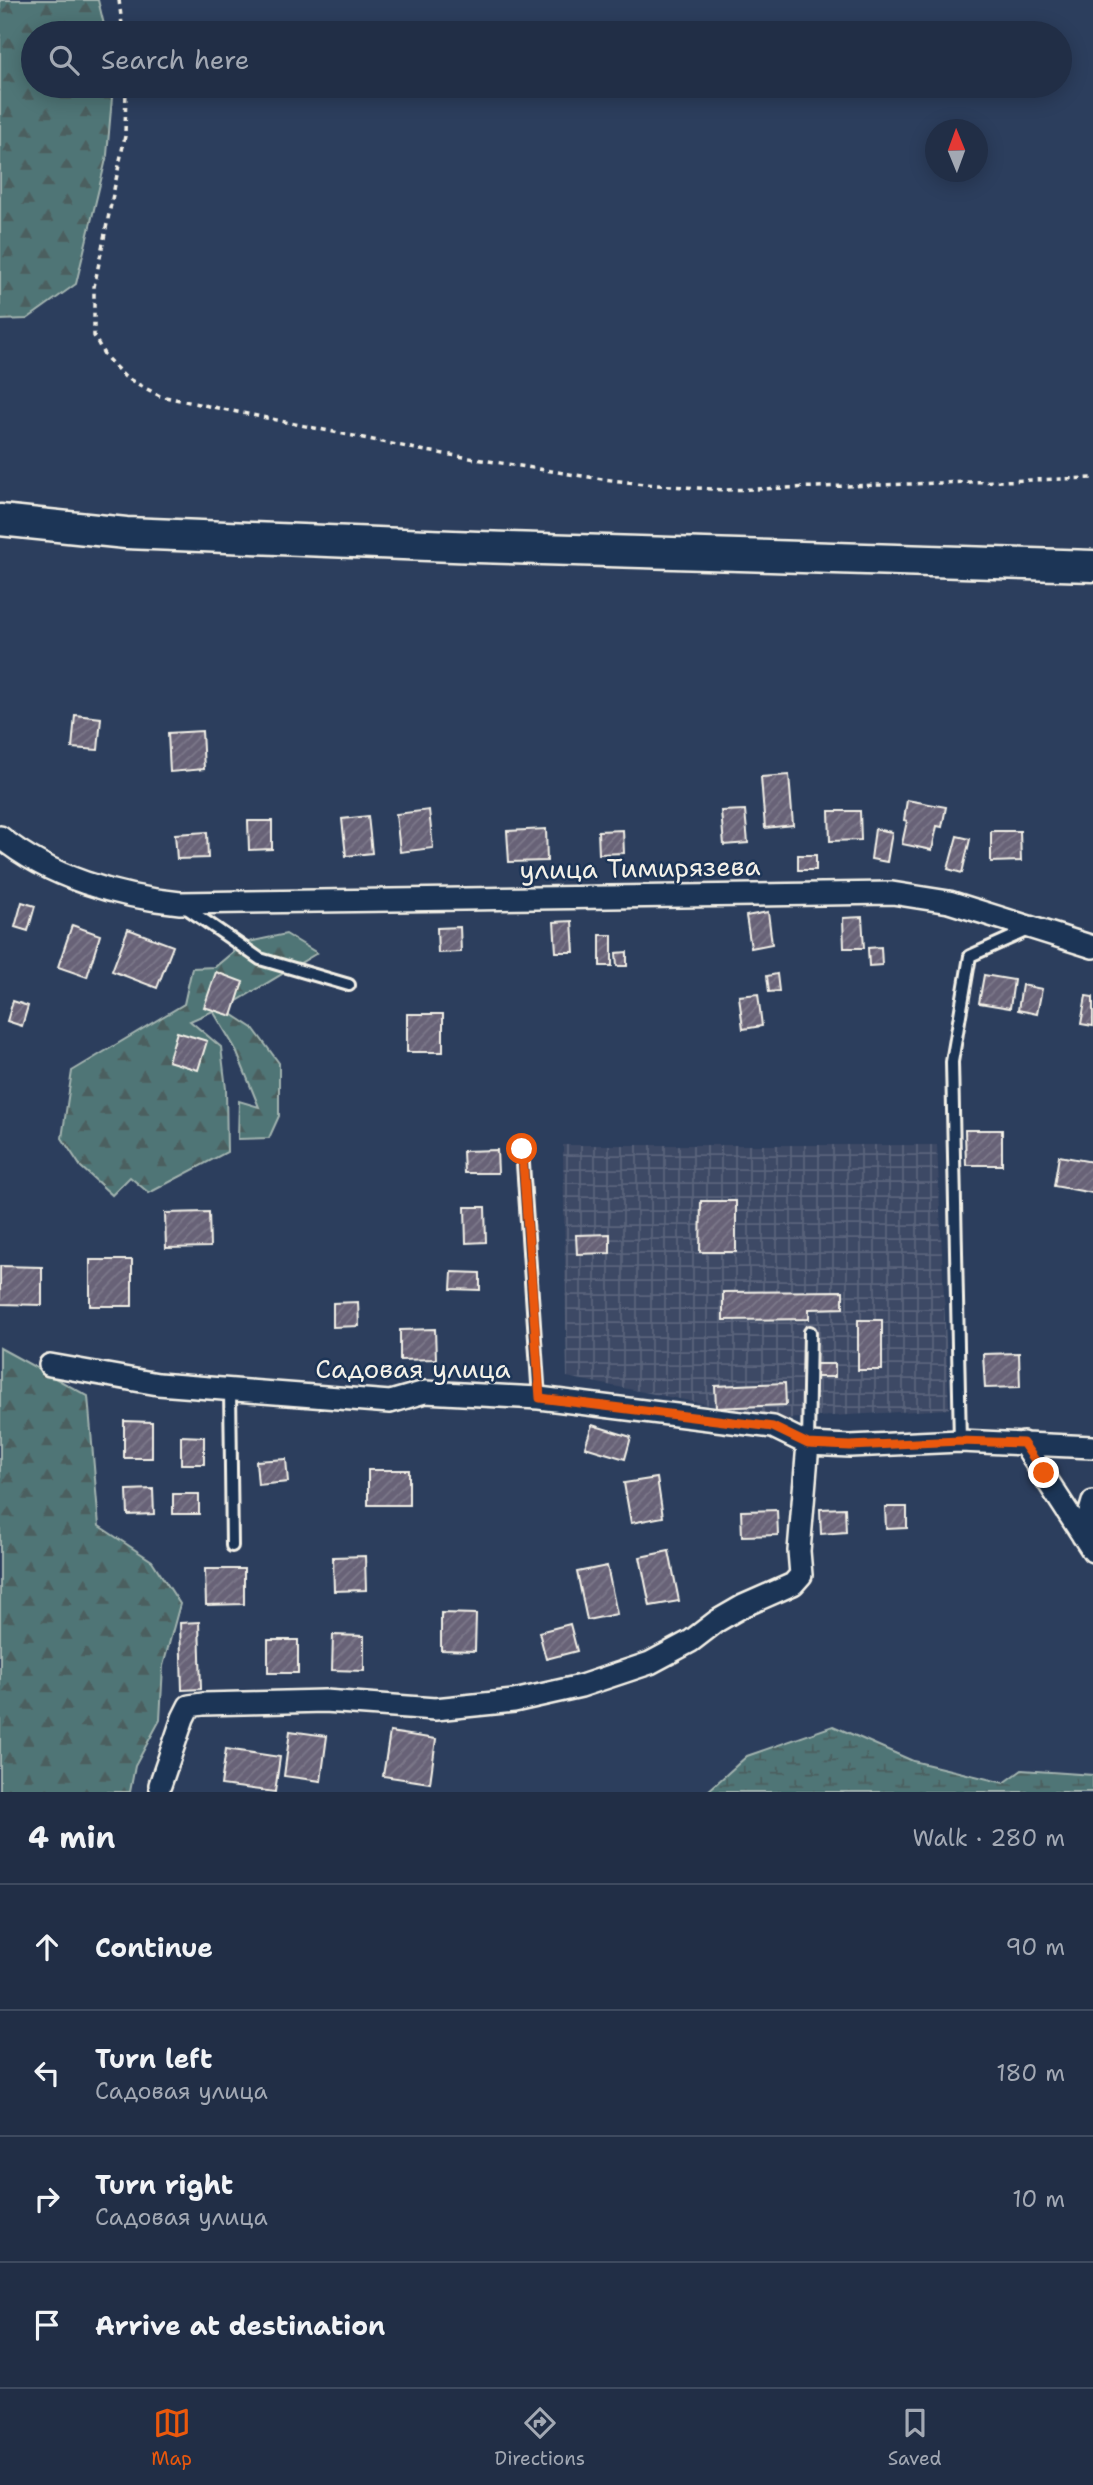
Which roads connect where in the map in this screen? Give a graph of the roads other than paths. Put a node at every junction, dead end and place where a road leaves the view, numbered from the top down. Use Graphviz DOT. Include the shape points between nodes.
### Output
graph roads {
  1 [pos="0,520"];
  2 [pos="1093,566"];
  3 [pos="0,837"];
  4 [pos="180,903"];
  5 [pos="1033,927"];
  6 [pos="1093,947"];
  7 [pos="349,985"];
  8 [pos="522,1149"];
  9 [pos="810,1332"];
  10 [pos="50,1366"];
  11 [pos="230,1390"];
  12 [pos="540,1398"];
  13 [pos="960,1441"];
  14 [pos="1023,1443"];
  15 [pos="808,1444"];
  16 [pos="1093,1447"];
  17 [pos="1093,1502"];
  18 [pos="1088,1544"];
  19 [pos="232,1546"];
  20 [pos="160,1785"];
  1 -- 2 [label="main road" via="153,534"];
  3 -- 4 [label="street, улица Тимирязева" via="46,866 91,884"];
  4 -- 5 [label="street, улица Тимирязева" via="892,893 949,902"];
  4 -- 7 [label="lane" via="260,959"];
  5 -- 6 [label="street, улица Тимирязева"];
  5 -- 13 [label="lane" via="970,956 952,1062"];
  8 -- 12 [label="lane"];
  9 -- 15 [label="lane"];
  10 -- 11 [label="street, Садовая улица" via="158,1384"];
  11 -- 12 [label="street, Садовая улица" via="390,1402 425,1392"];
  11 -- 19 [label="lane"];
  12 -- 15 [label="street, Садовая улица" via="773,1427"];
  13 -- 14 [label="street, Садовая улица"];
  13 -- 15 [label="street, Садовая улица"];
  14 -- 16 [label="street, Садовая улица"];
  14 -- 18 [label="street"];
  15 -- 20 [label="street" via="801,1575 793,1584 743,1606 660,1658 581,1686 514,1701 435,1709 325,1701 189,1706"];
  17 -- 18 [label="street"];
}
